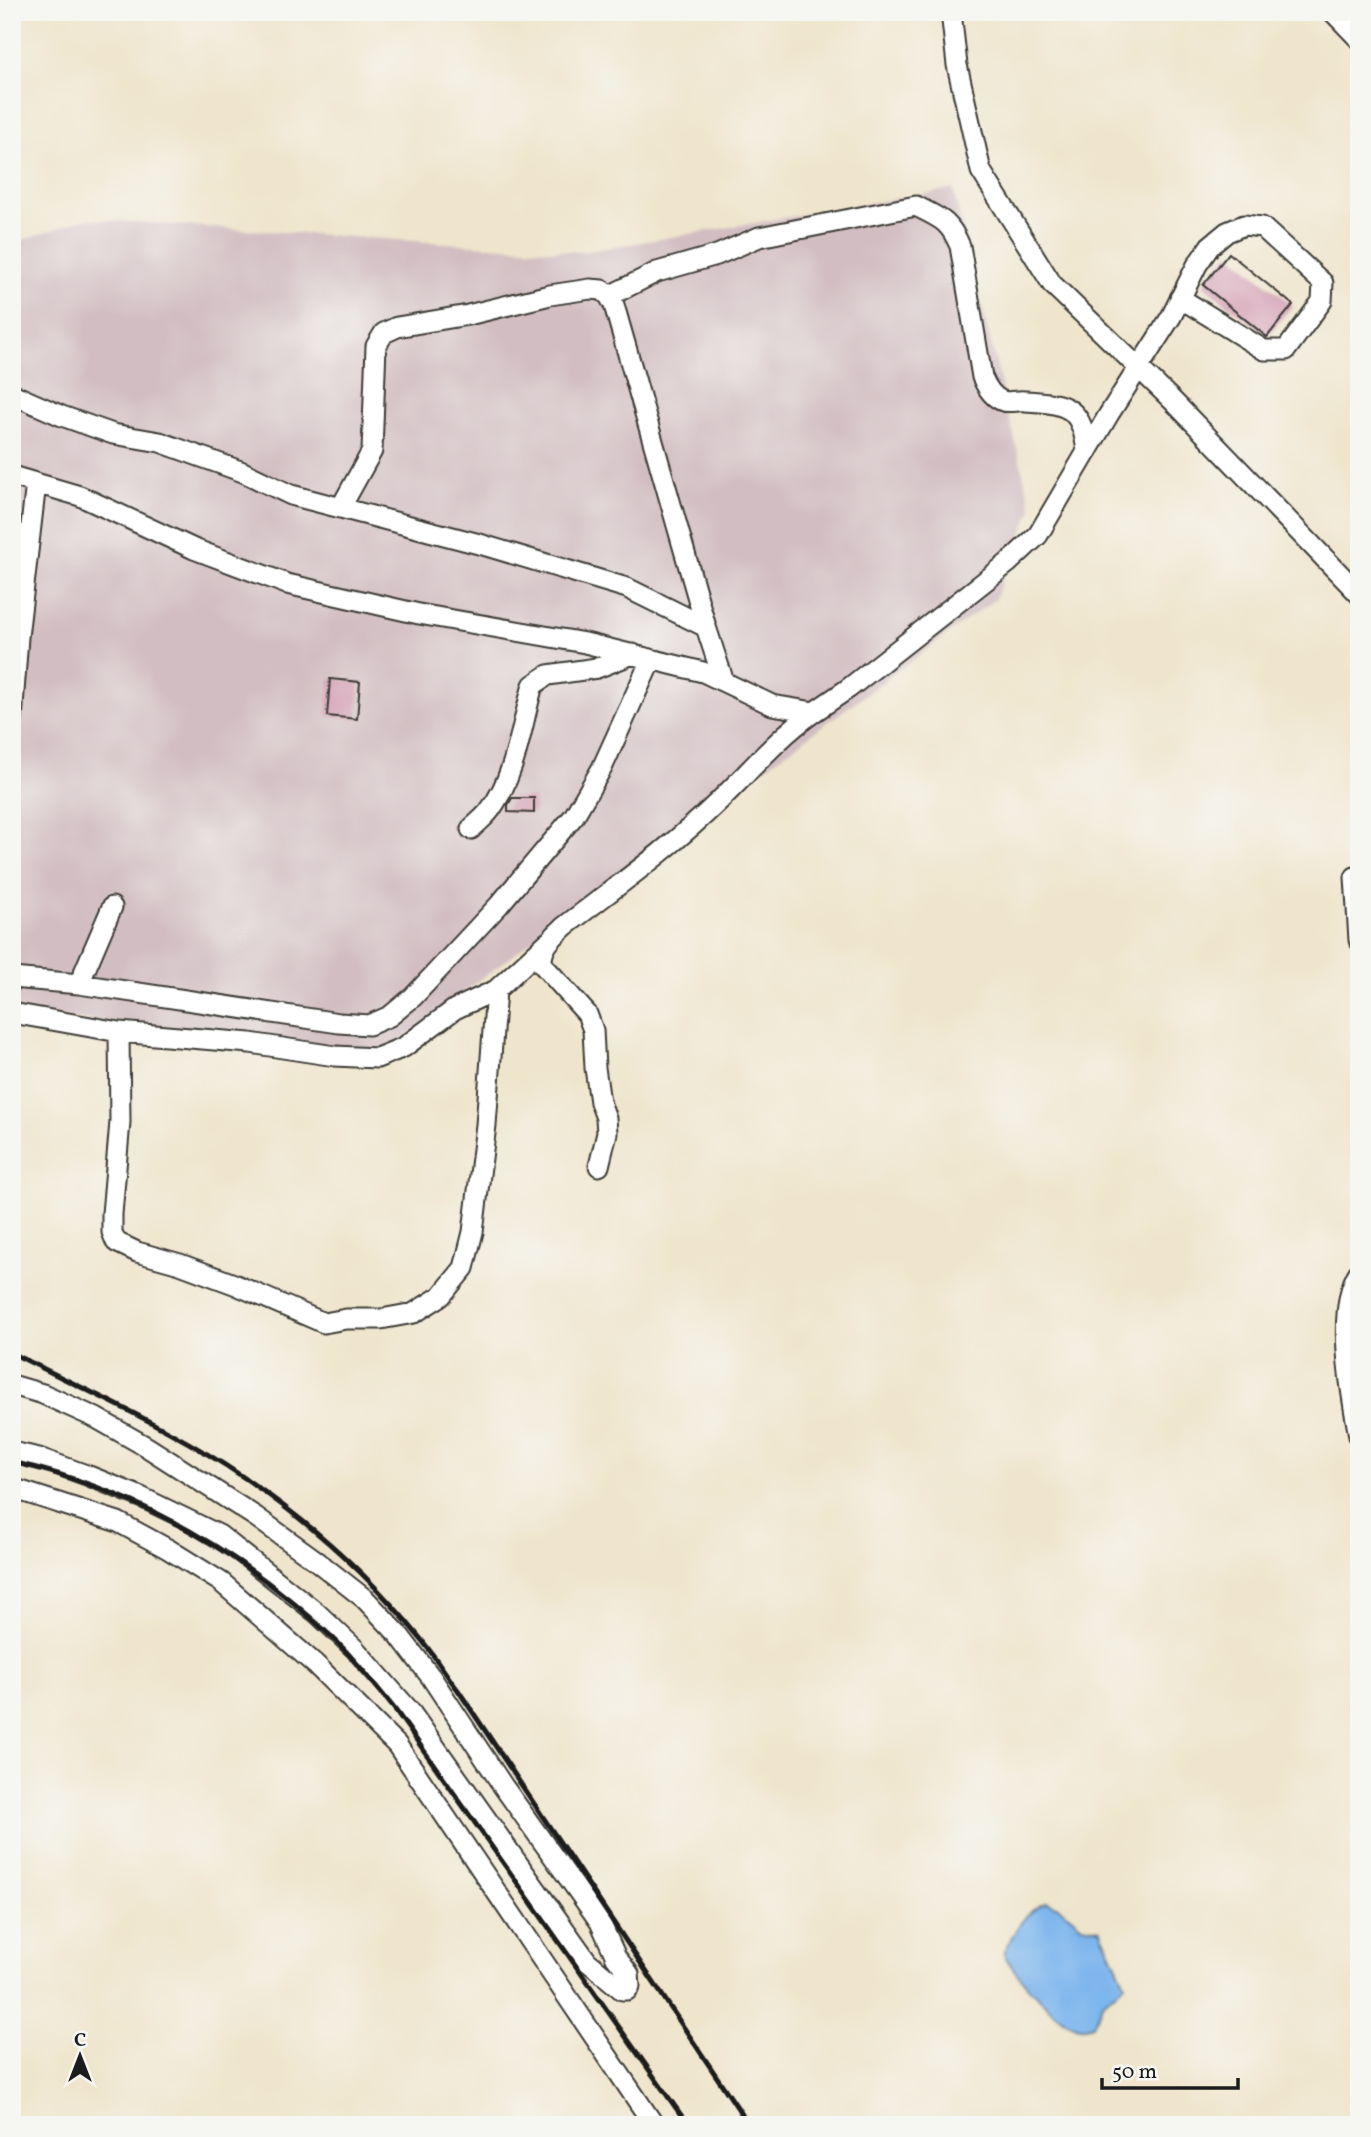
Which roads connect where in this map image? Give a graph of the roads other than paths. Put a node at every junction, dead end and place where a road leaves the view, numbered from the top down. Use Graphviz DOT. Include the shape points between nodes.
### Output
graph roads {
  1 [pos="951,12"];
  2 [pos="1333,12"];
  3 [pos="1359,39"];
  4 [pos="609,296"];
  5 [pos="1180,298"];
  6 [pos="1139,368"];
  7 [pos="12,394"];
  8 [pos="1087,452"];
  9 [pos="12,476"];
  10 [pos="36,483"];
  11 [pos="341,507"];
  12 [pos="1359,594"];
  13 [pos="706,627"];
  14 [pos="15,636"];
  15 [pos="642,657"];
  16 [pos="724,682"];
  17 [pos="814,712"];
  18 [pos="12,720"];
  19 [pos="471,829"];
  20 [pos="1355,877"];
  21 [pos="112,907"];
  22 [pos="1359,940"];
  23 [pos="548,942"];
  24 [pos="12,978"];
  25 [pos="79,984"];
  26 [pos="496,990"];
  27 [pos="12,1013"];
  28 [pos="119,1032"];
  29 [pos="599,1166"];
  30 [pos="1359,1272"];
  31 [pos="12,1385"];
  32 [pos="1359,1436"];
  33 [pos="12,1452"];
  34 [pos="12,1488"];
  35 [pos="654,2125"];
  1 -- 6 [label="street" via="957,65 981,170 1052,284"];
  2 -- 3 [label="street"];
  4 -- 8 [label="street" via="657,272 759,237 916,206 953,229 960,246 982,377 989,390 1003,401 1048,402 1077,415 1084,427"];
  4 -- 11 [label="street" via="590,289 384,333 376,346 372,451"];
  4 -- 13 [label="street"];
  5 -- 5 [label="street" via="1210,246 1244,225 1262,228 1323,283 1322,301 1286,350 1264,350"];
  5 -- 6 [label="street"];
  6 -- 8 [label="street"];
  6 -- 12 [label="street"];
  7 -- 11 [label="street" via="113,434 160,442 291,495"];
  8 -- 17 [label="street" via="1038,535"];
  9 -- 10 [label="street"];
  10 -- 14 [label="street"];
  10 -- 15 [label="street" via="80,496 194,548 287,583"];
  11 -- 13 [label="street" via="627,588"];
  13 -- 16 [label="street"];
  14 -- 18 [label="street"];
  15 -- 16 [label="street"];
  15 -- 19 [label="street" via="548,676 533,685 503,791"];
  15 -- 25 [label="street" via="602,768 574,816 499,905 390,1016 369,1025 339,1023"];
  16 -- 17 [label="street" via="772,705"];
  17 -- 23 [label="street" via="790,728 683,833"];
  20 -- 22 [label="street"];
  21 -- 25 [label="street"];
  23 -- 26 [label="street"];
  23 -- 29 [label="street" via="541,954 542,964 587,1014 593,1030 607,1133"];
  24 -- 25 [label="street"];
  26 -- 28 [label="street" via="455,1009 404,1047 377,1058"];
  26 -- 28 [label="street" via="486,1125 464,1268 441,1296 414,1313 381,1320 324,1322 117,1242 113,1214 121,1122"];
  27 -- 28 [label="street"];
  30 -- 32 [label="street" via="1351,1284 1345,1320"];
  31 -- 33 [label="street" via="96,1418 147,1447 257,1517 365,1600 430,1677 600,1922 629,1973 627,1990 587,1961 409,1710 317,1613 219,1535 89,1476"];
  34 -- 35 [label="street" via="118,1522 221,1581 397,1745"];
}
